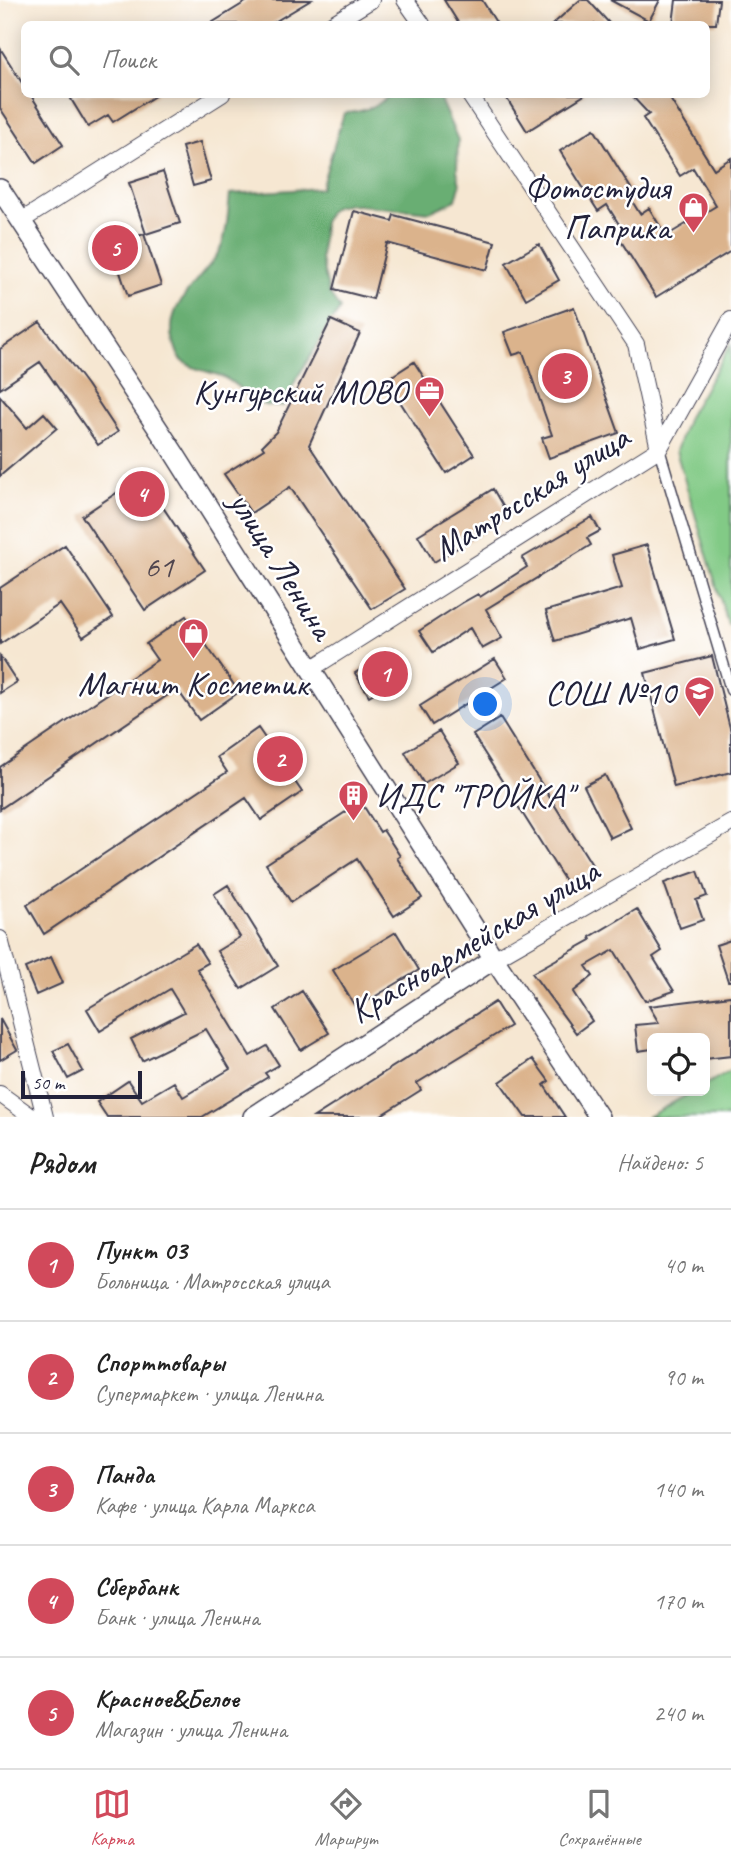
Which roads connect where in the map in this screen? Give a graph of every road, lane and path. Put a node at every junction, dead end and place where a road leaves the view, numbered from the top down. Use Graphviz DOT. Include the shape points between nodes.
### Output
graph roads {
  1 [pos="371,0"];
  2 [pos="405,0"];
  3 [pos="337,21"];
  4 [pos="420,21"];
  5 [pos="216,98"];
  6 [pos="472,98"];
  7 [pos="0,189"];
  8 [pos="21,221"];
  9 [pos="731,320"];
  10 [pos="659,449"];
  11 [pos="311,669"];
  12 [pos="731,690"];
  13 [pos="731,823"];
  14 [pos="0,939"];
  15 [pos="494,959"];
  16 [pos="0,1094"];
  17 [pos="32,1117"];
  18 [pos="45,1117"];
  19 [pos="253,1117"];
  20 [pos="600,1117"];
  1 -- 3 [label="street"];
  2 -- 4 [label="street"];
  5 -- 8 [label="street"];
  6 -- 10 [label="street" via="636,344"];
  7 -- 8 [label="street, улица Ленина"];
  8 -- 11 [label="street, улица Ленина"];
  9 -- 10 [label="street, Матросская улица"];
  10 -- 11 [label="street, Матросская улица"];
  10 -- 12 [label="street"];
  11 -- 15 [label="street, улица Ленина"];
  13 -- 15 [label="street, Красноармейская улица"];
  14 -- 18 [label="street"];
  15 -- 19 [label="street, Красноармейская улица"];
  15 -- 20 [label="street, улица Ленина"];
  16 -- 17 [label="street"];
}
